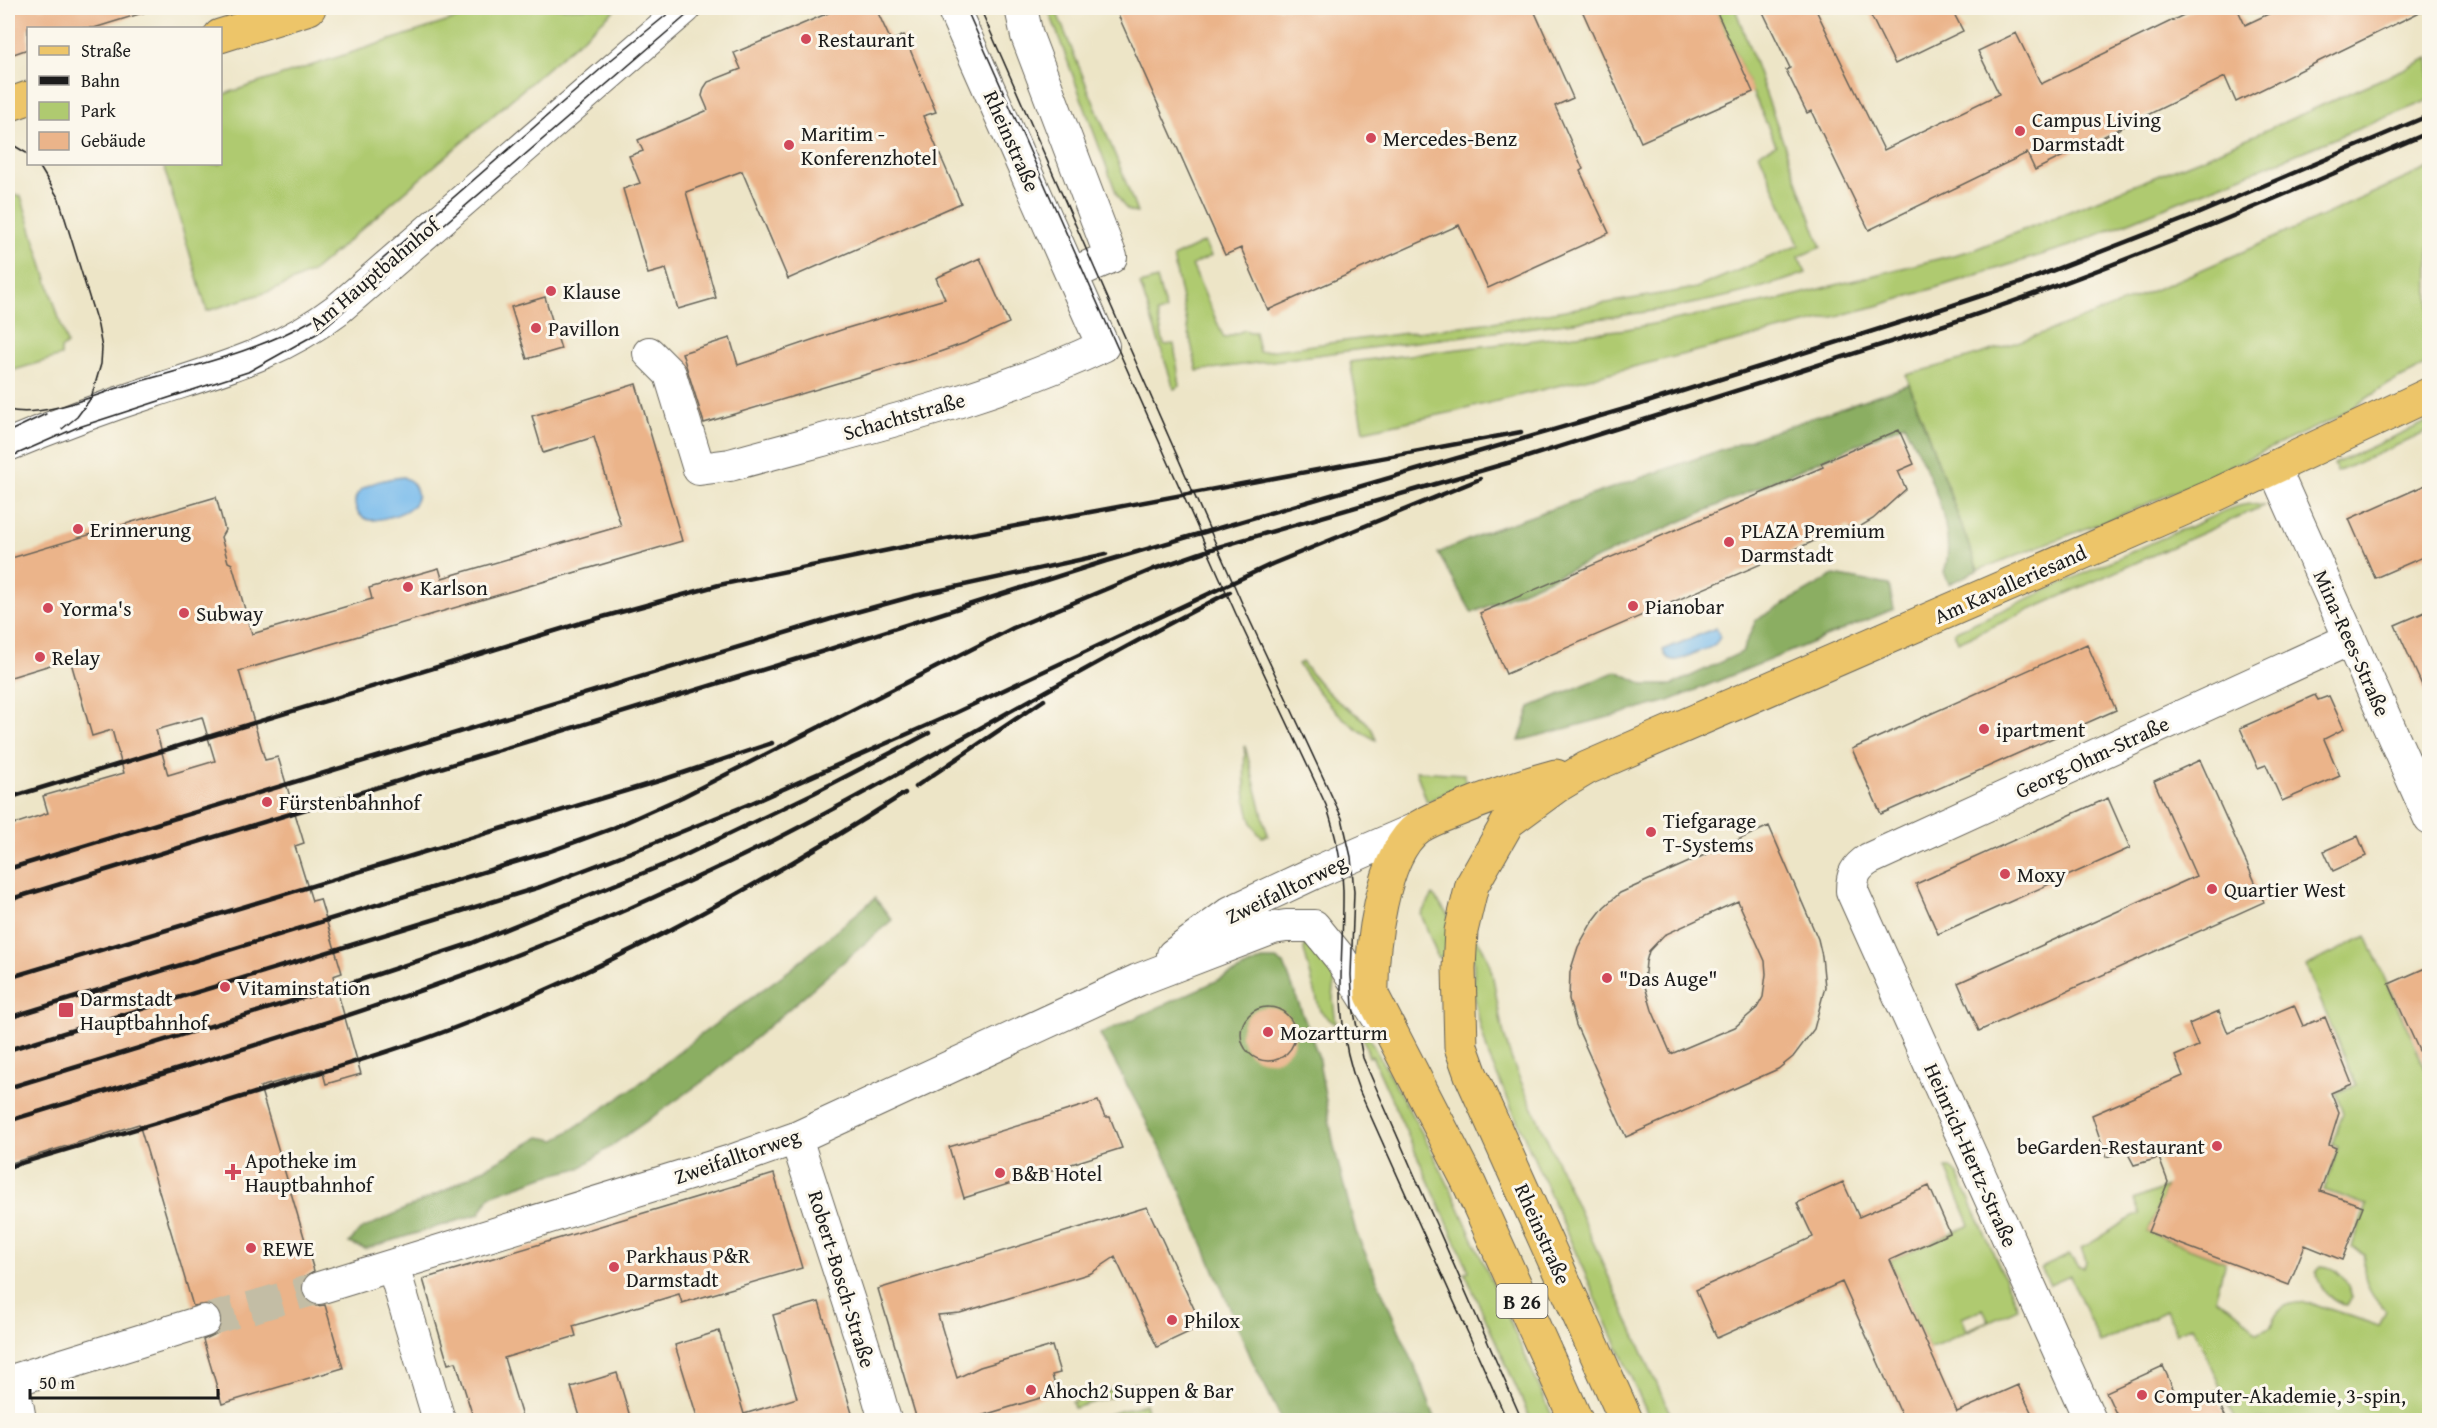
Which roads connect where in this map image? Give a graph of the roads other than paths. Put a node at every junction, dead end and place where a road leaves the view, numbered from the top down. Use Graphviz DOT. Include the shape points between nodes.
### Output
graph roads {
  1 [pos="309,8"];
  2 [pos="685,8"];
  3 [pos="953,8"];
  4 [pos="1024,22"];
  5 [pos="222,35"];
  6 [pos="27,98"];
  7 [pos="8,105"];
  8 [pos="1071,274"];
  9 [pos="1103,346"];
  10 [pos="649,353"];
  11 [pos="2430,394"];
  12 [pos="8,445"];
  13 [pos="2274,468"];
  14 [pos="2350,639"];
  15 [pos="1587,768"];
  16 [pos="2430,819"];
  17 [pos="1418,828"];
  18 [pos="1378,845"];
  19 [pos="1852,891"];
  20 [pos="1138,980"];
  21 [pos="1461,1047"];
  22 [pos="1408,1062"];
  23 [pos="796,1138"];
  24 [pos="393,1266"];
  25 [pos="319,1288"];
  26 [pos="204,1321"];
  27 [pos="10,1381"];
  28 [pos="20,1420"];
  29 [pos="439,1420"];
  30 [pos="885,1420"];
  31 [pos="1576,1420"];
  32 [pos="1626,1420"];
  33 [pos="2090,1420"];
  1 -- 5 [label="main road"];
  2 -- 12 [label="street, Am Hauptbahnhof" via="338,309 311,328 245,361 77,417"];
  3 -- 8 [label="street, Rheinstraße"];
  4 -- 8 [label="street" via="1111,257"];
  6 -- 7 [label="main road"];
  8 -- 9 [label="street, Rheinstraße"];
  9 -- 10 [label="street, Schachtstraße" via="1041,374 964,399 730,465 699,469 670,374"];
  11 -- 13 [label="main road, Am Kavalleriesand"];
  13 -- 14 [label="street, Mina-Rees-Straße"];
  13 -- 15 [label="main road, Am Kavalleriesand"];
  14 -- 16 [label="street, Mina-Rees-Straße"];
  14 -- 19 [label="street, Georg-Ohm-Straße" via="1869,860 1852,876"];
  15 -- 17 [label="main road, Am Kavalleriesand" via="1508,791"];
  15 -- 21 [label="main road, Am Kavalleriesand" via="1508,822 1472,885 1461,932"];
  17 -- 18 [label="street, Am Kavalleriesand"];
  17 -- 22 [label="main road, Am Kavalleriesand / B 26" via="1404,844 1389,876 1373,949 1372,995"];
  18 -- 20 [label="street, Zweifalltorweg" via="1232,912"];
  19 -- 33 [label="street, Heinrich-Hertz-Straße"];
  20 -- 22 [label="street, Zweifalltorweg" via="1273,928 1314,926"];
  20 -- 23 [label="street, Zweifalltorweg"];
  21 -- 32 [label="main road, Rheinstraße / B 26"];
  22 -- 31 [label="main road, B 26" via="1468,1181"];
  23 -- 24 [label="street, Zweifalltorweg"];
  23 -- 30 [label="street, Robert-Bosch-Straße"];
  24 -- 25 [label="street, Zweifalltorweg"];
  24 -- 29 [label="street"];
  26 -- 27 [label="street"];
  27 -- 28 [label="street"];
}
